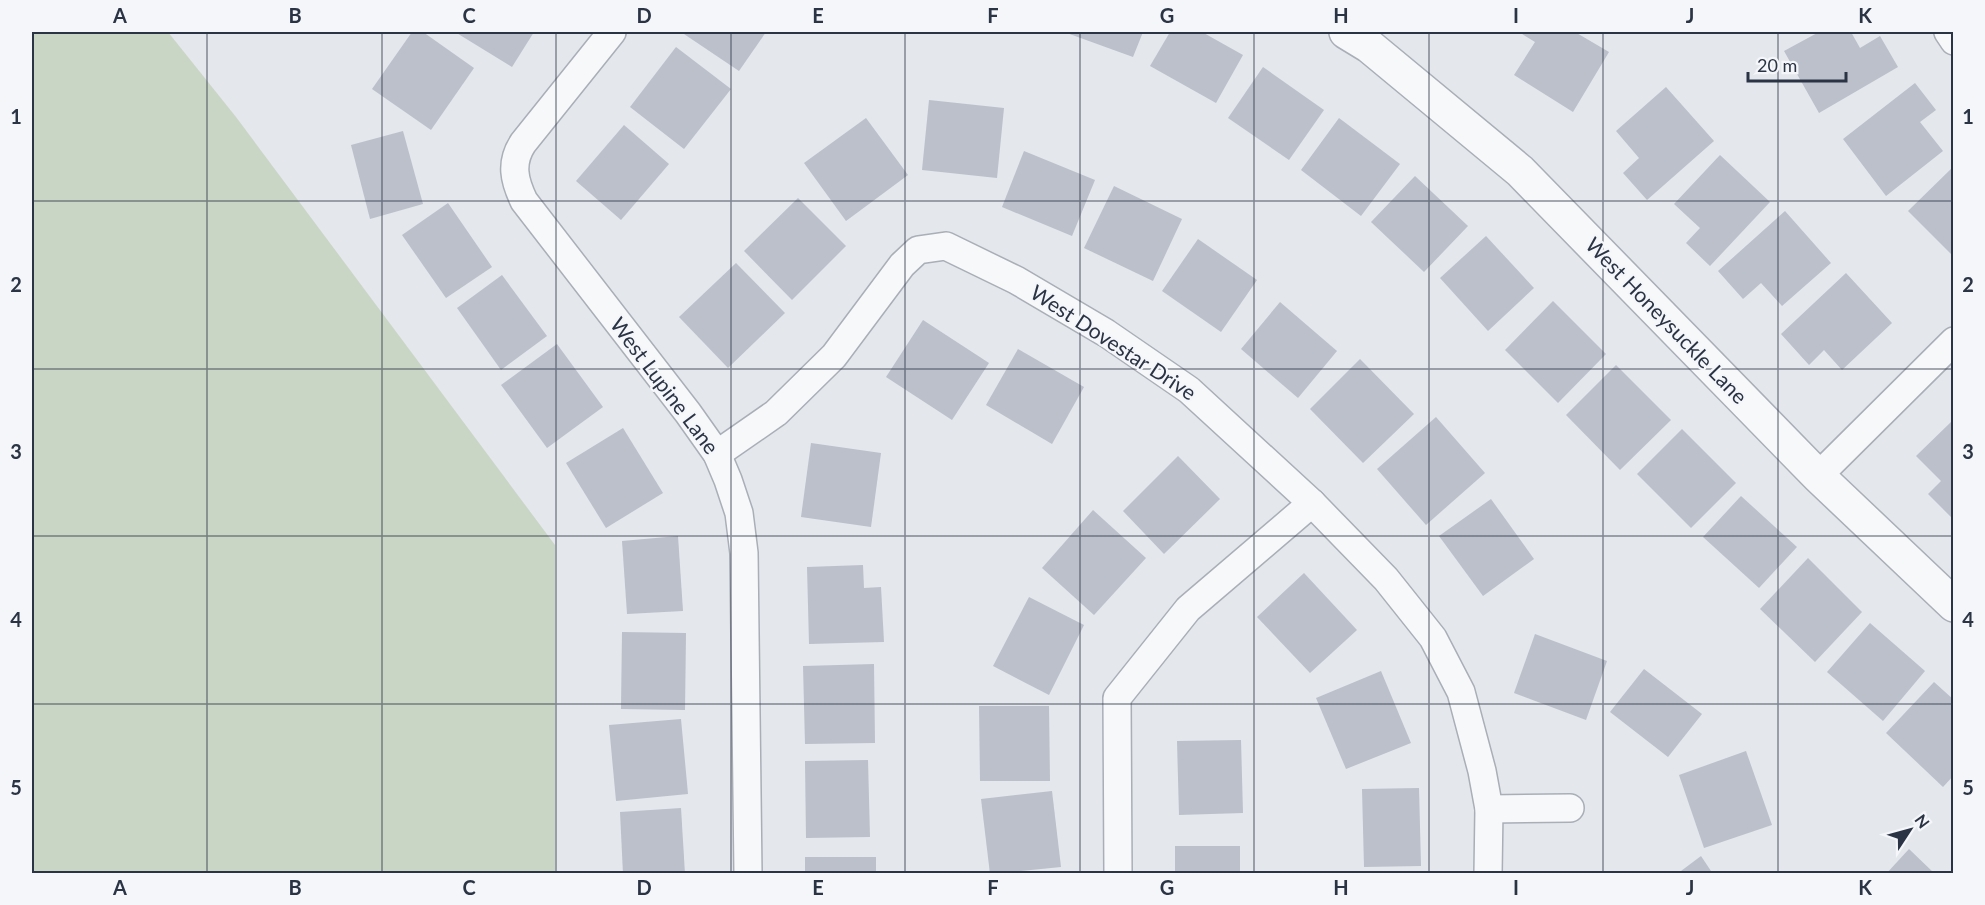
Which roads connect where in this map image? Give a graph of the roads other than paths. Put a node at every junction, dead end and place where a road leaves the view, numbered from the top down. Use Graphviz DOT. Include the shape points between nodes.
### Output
graph roads {
  1 [pos="612,32"];
  2 [pos="1948,32"];
  3 [pos="1364,36"];
  4 [pos="1953,41"];
  5 [pos="1953,341"];
  6 [pos="717,454"];
  7 [pos="1818,476"];
  8 [pos="1312,503"];
  9 [pos="1953,605"];
  10 [pos="1570,808"];
  11 [pos="1489,809"];
  12 [pos="748,873"];
  13 [pos="1118,873"];
  14 [pos="1488,873"];
  1 -- 6 [label="street, West Lupine Lane" via="523,142 514,164 514,176 524,201 539,222"];
  2 -- 4 [label="street"];
  3 -- 7 [label="street, West Honeysuckle Lane" via="1520,171"];
  5 -- 7 [label="street"];
  6 -- 8 [label="street, West Dovestar Drive" via="776,412 834,356 902,265 918,250 946,246 1016,280 1106,333 1189,390"];
  6 -- 12 [label="street, West Lupine Lane" via="738,513 744,553"];
  7 -- 9 [label="street, West Honeysuckle Lane"];
  8 -- 11 [label="street, West Dovestar Drive" via="1386,579 1433,638 1461,692"];
  8 -- 13 [label="street" via="1188,609 1117,698"];
  10 -- 11 [label="street"];
  11 -- 14 [label="street, West Dovestar Drive"];
}
